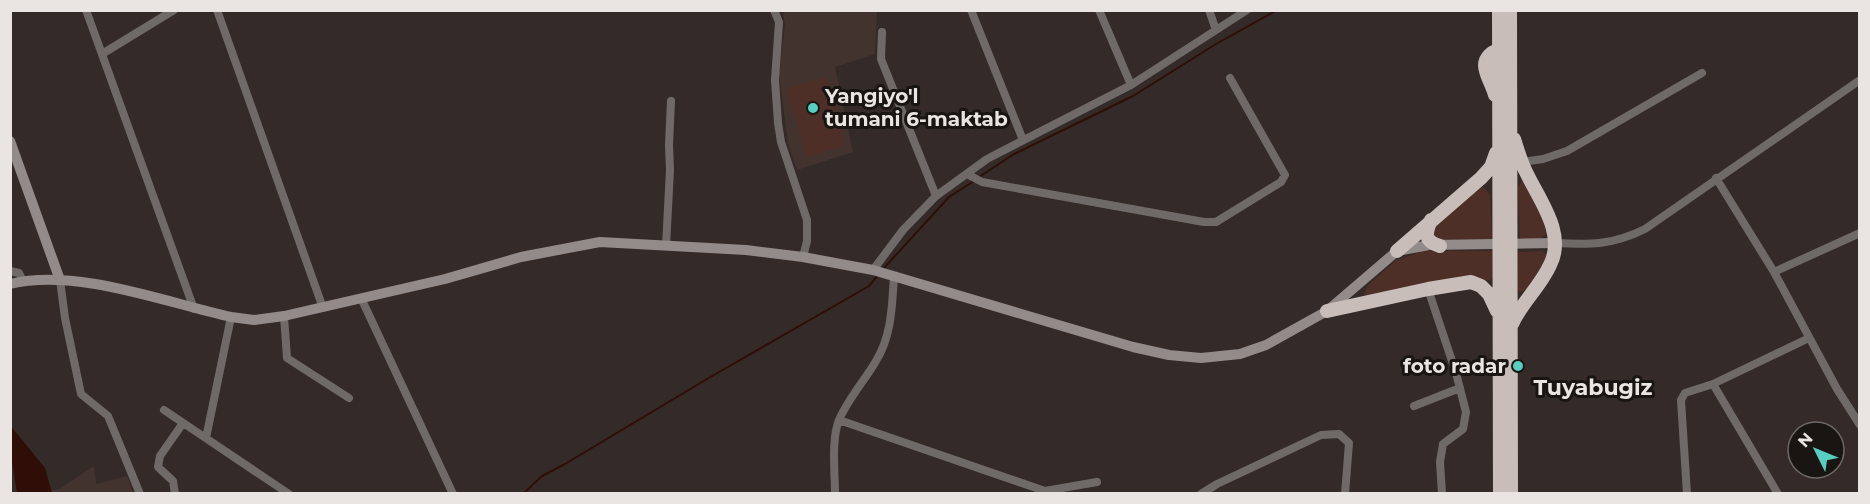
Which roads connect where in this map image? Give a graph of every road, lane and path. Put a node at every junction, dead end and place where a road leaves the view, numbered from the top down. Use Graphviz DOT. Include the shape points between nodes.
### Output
graph roads {
  1 [pos="86,10"];
  2 [pos="174,10"];
  3 [pos="217,10"];
  4 [pos="774,10"];
  5 [pos="971,10"];
  6 [pos="1099,10"];
  7 [pos="1209,10"];
  8 [pos="1248,10"];
  9 [pos="1499,10"];
  10 [pos="1510,10"];
  11 [pos="1216,30"];
  12 [pos="882,32"];
  13 [pos="1505,51"];
  14 [pos="102,54"];
  15 [pos="1702,73"];
  16 [pos="1230,78"];
  17 [pos="1860,80"];
  18 [pos="1131,85"];
  19 [pos="671,101"];
  20 [pos="1510,125"];
  21 [pos="1023,140"];
  22 [pos="10,141"];
  23 [pos="1499,142"];
  24 [pos="1522,162"];
  25 [pos="967,174"];
  26 [pos="1716,178"];
  27 [pos="936,196"];
  28 [pos="1431,220"];
  29 [pos="1860,233"];
  30 [pos="1555,243"];
  31 [pos="666,246"];
  32 [pos="1440,246"];
  33 [pos="1397,251"];
  34 [pos="803,256"];
  35 [pos="873,270"];
  36 [pos="10,271"];
  37 [pos="1774,272"];
  38 [pos="891,275"];
  39 [pos="60,280"];
  40 [pos="22,281"];
  41 [pos="10,284"];
  42 [pos="1428,289"];
  43 [pos="361,297"];
  44 [pos="323,308"];
  45 [pos="194,309"];
  46 [pos="1327,311"];
  47 [pos="285,316"];
  48 [pos="231,317"];
  49 [pos="1505,323"];
  50 [pos="1809,338"];
  51 [pos="1713,384"];
  52 [pos="1460,388"];
  53 [pos="1505,394"];
  54 [pos="349,398"];
  55 [pos="1414,406"];
  56 [pos="164,410"];
  57 [pos="839,420"];
  58 [pos="183,423"];
  59 [pos="1860,425"];
  60 [pos="206,438"];
  61 [pos="1097,482"];
  62 [pos="140,494"];
  63 [pos="175,494"];
  64 [pos="290,494"];
  65 [pos="453,494"];
  66 [pos="835,494"];
  67 [pos="1202,494"];
  68 [pos="1345,494"];
  69 [pos="1442,494"];
  70 [pos="1500,494"];
  71 [pos="1511,494"];
  72 [pos="1687,494"];
  73 [pos="1778,494"];
  1 -- 14 [label="street"];
  2 -- 14 [label="street"];
  3 -- 44 [label="street"];
  4 -- 34 [label="street" via="778,22 778,123 807,220"];
  5 -- 21 [label="street"];
  6 -- 18 [label="street"];
  7 -- 11 [label="street"];
  8 -- 11 [label="street"];
  9 -- 13 [label="highway"];
  10 -- 13 [label="highway"];
  11 -- 18 [label="street"];
  12 -- 27 [label="street" via="881,59"];
  13 -- 20 [label="highway"];
  13 -- 23 [label="highway" via="1489,56 1485,69 1499,108"];
  14 -- 45 [label="street"];
  15 -- 24 [label="street" via="1567,151"];
  16 -- 25 [label="street" via="1285,175 1281,182 1216,222 982,182"];
  17 -- 26 [label="street"];
  18 -- 21 [label="street"];
  19 -- 31 [label="street"];
  20 -- 24 [label="highway"];
  20 -- 49 [label="highway"];
  21 -- 25 [label="street"];
  22 -- 39 [label="main road"];
  23 -- 28 [label="highway" via="1491,167"];
  23 -- 49 [label="highway"];
  24 -- 30 [label="highway" via="1552,225"];
  25 -- 27 [label="street"];
  26 -- 30 [label="street" via="1627,237 1596,245"];
  26 -- 37 [label="street"];
  27 -- 35 [label="street" via="903,230"];
  28 -- 32 [label="highway" via="1428,238"];
  28 -- 33 [label="highway"];
  29 -- 37 [label="street"];
  30 -- 32 [label="main road"];
  30 -- 49 [label="highway" via="1549,268"];
  31 -- 34 [label="main road"];
  31 -- 43 [label="main road" via="600,242 561,248"];
  32 -- 33 [label="main road"];
  33 -- 46 [label="main road"];
  34 -- 35 [label="main road"];
  35 -- 38 [label="main road"];
  36 -- 40 [label="street" via="20,273"];
  37 -- 50 [label="street"];
  38 -- 46 [label="main road" via="1133,347 1185,357 1215,358 1250,351"];
  38 -- 57 [label="street" via="887,337"];
  39 -- 40 [label="main road"];
  39 -- 45 [label="main road" via="93,284"];
  39 -- 62 [label="street" via="81,394 108,416"];
  40 -- 41 [label="main road"];
  42 -- 46 [label="highway"];
  42 -- 49 [label="highway" via="1476,284 1489,294"];
  42 -- 52 [label="street"];
  43 -- 44 [label="main road"];
  43 -- 65 [label="street"];
  44 -- 47 [label="main road"];
  45 -- 48 [label="main road"];
  47 -- 48 [label="main road" via="254,320"];
  47 -- 54 [label="street" via="286,358"];
  48 -- 60 [label="street"];
  49 -- 53 [label="highway"];
  50 -- 51 [label="street"];
  50 -- 59 [label="street"];
  51 -- 72 [label="street" via="1685,393 1682,400"];
  51 -- 73 [label="street"];
  52 -- 55 [label="street"];
  52 -- 69 [label="street" via="1466,412 1463,429 1443,444"];
  53 -- 70 [label="highway"];
  53 -- 71 [label="highway"];
  56 -- 58 [label="street"];
  57 -- 61 [label="street" via="1045,491"];
  57 -- 66 [label="street" via="835,436"];
  58 -- 60 [label="street"];
  58 -- 63 [label="street" via="160,456 158,467 173,482"];
  60 -- 64 [label="street"];
  67 -- 68 [label="street" via="1321,435 1339,434 1349,443"];
}
